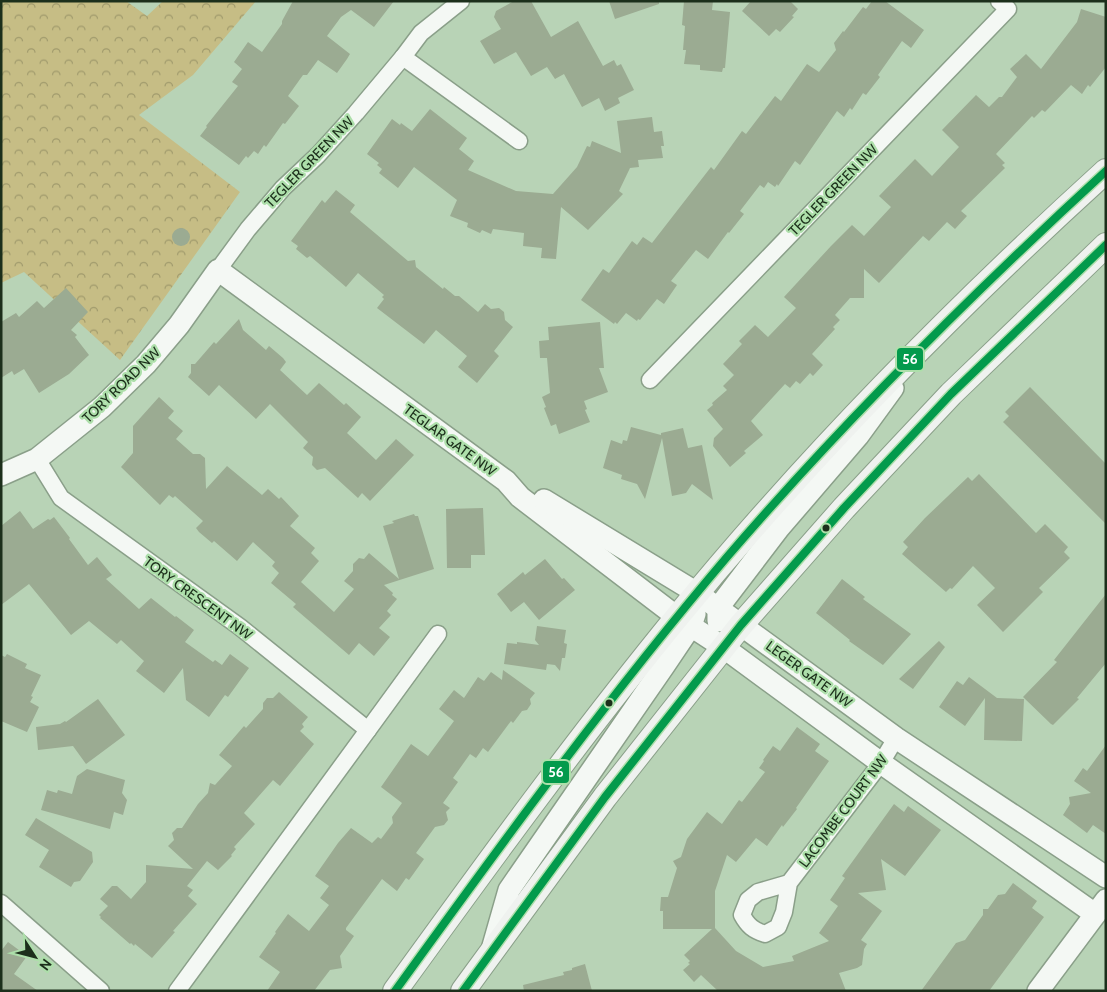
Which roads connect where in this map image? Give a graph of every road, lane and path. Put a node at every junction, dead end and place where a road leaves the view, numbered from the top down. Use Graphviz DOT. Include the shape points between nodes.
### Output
graph roads {
  1 [pos="461,1"];
  2 [pos="999,1"];
  3 [pos="403,57"];
  4 [pos="519,141"];
  5 [pos="1106,171"];
  6 [pos="1106,245"];
  7 [pos="218,270"];
  8 [pos="924,345"];
  9 [pos="650,380"];
  10 [pos="37,459"];
  11 [pos="1,475"];
  12 [pos="506,481"];
  13 [pos="697,594"];
  14 [pos="718,608"];
  15 [pos="684,622"];
  16 [pos="741,624"];
  17 [pos="438,634"];
  18 [pos="723,647"];
  19 [pos="368,730"];
  20 [pos="896,738"];
  21 [pos="880,763"];
  22 [pos="1106,877"];
  23 [pos="789,883"];
  24 [pos="1,903"];
  25 [pos="1100,907"];
  26 [pos="492,950"];
  27 [pos="101,991"];
  28 [pos="177,991"];
  29 [pos="395,991"];
  30 [pos="463,991"];
  31 [pos="1038,991"];
  1 -- 3 [label="street, TEGLER GREEN NW" via="421,32"];
  2 -- 9 [label="street, TEGLER GREEN NW" via="1008,8"];
  3 -- 4 [label="street"];
  3 -- 7 [label="street, TEGLER GREEN NW" via="318,156 283,188"];
  5 -- 8 [label="main road" via="1024,245"];
  6 -- 16 [label="main road" via="951,394"];
  7 -- 10 [label="street, TORY ROAD NW" via="146,364 102,407"];
  7 -- 12 [label="street, TEGLAR GATE NW"];
  8 -- 13 [label="main road" via="803,472"];
  8 -- 14 [label="street" via="858,436 779,528"];
  10 -- 11 [label="street, TORY ROAD NW"];
  10 -- 19 [label="street, TORY CRESCENT NW" via="60,498 240,627"];
  12 -- 13 [label="street, LEGER GATE NW" via="526,489"];
  12 -- 15 [label="street, TEGLAR GATE NW" via="520,497"];
  13 -- 14 [label="street, LEGER GATE NW"];
  13 -- 15 [label="main road"];
  14 -- 16 [label="street, LEGER GATE NW"];
  14 -- 18 [label="street"];
  15 -- 18 [label="street, LEGER GATE NW"];
  15 -- 26 [label="street" via="510,890"];
  15 -- 29 [label="main road" via="562,763"];
  16 -- 18 [label="main road"];
  16 -- 20 [label="street, LEGER GATE NW"];
  17 -- 19 [label="street"];
  18 -- 21 [label="street, LEGER GATE NW"];
  18 -- 26 [label="main road" via="605,797"];
  19 -- 28 [label="street"];
  20 -- 21 [label="street, LACOMBE COURT NW"];
  20 -- 22 [label="street, LEGER GATE NW"];
  21 -- 23 [label="street, LACOMBE COURT NW"];
  21 -- 25 [label="street, LEGER GATE NW"];
  24 -- 27 [label="street"];
  25 -- 31 [label="street"];
  26 -- 30 [label="main road"];
}
